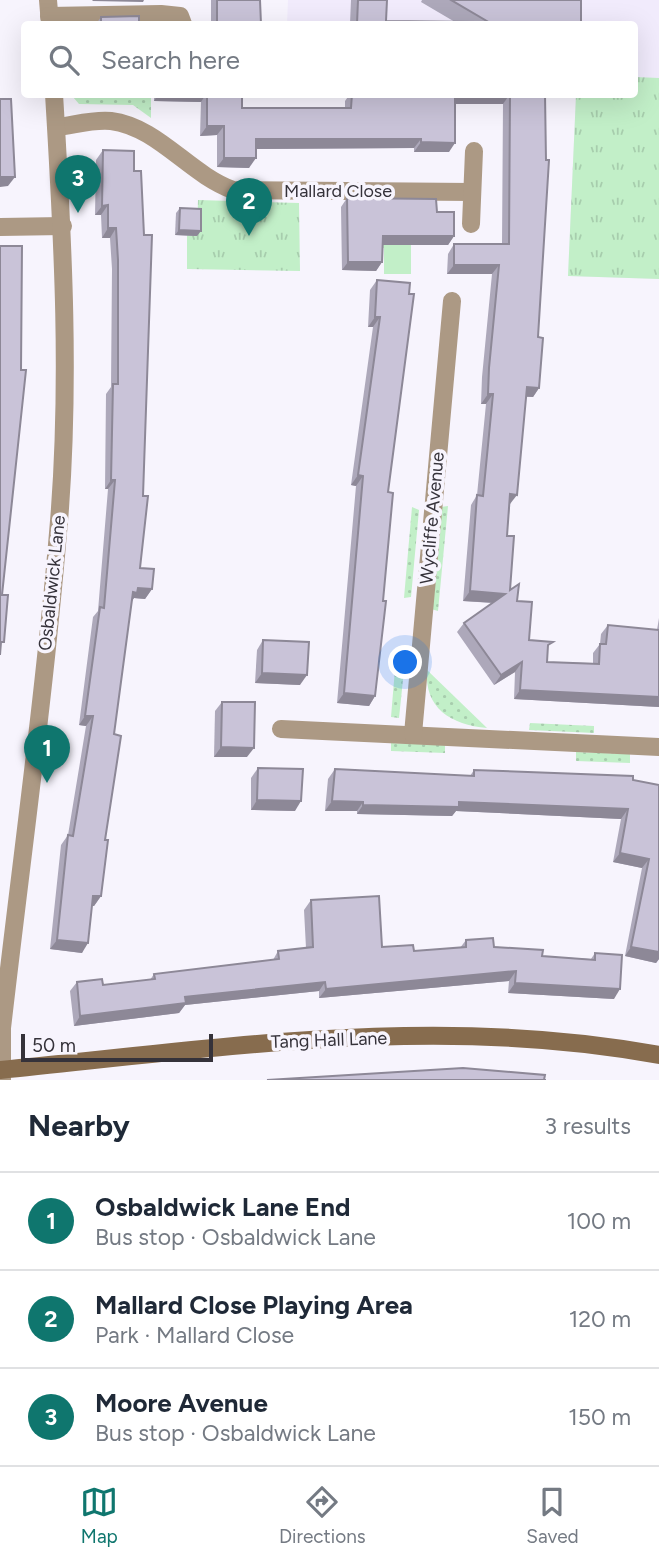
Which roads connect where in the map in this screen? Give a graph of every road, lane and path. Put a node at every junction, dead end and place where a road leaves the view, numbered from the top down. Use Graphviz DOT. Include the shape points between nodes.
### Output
graph roads {
  1 [pos="49,14"];
  2 [pos="183,21"];
  3 [pos="54,98"];
  4 [pos="57,127"];
  5 [pos="474,151"];
  6 [pos="472,191"];
  7 [pos="471,224"];
  8 [pos="63,226"];
  9 [pos="0,227"];
  10 [pos="452,301"];
  11 [pos="281,729"];
  12 [pos="413,734"];
  13 [pos="659,747"];
  14 [pos="659,1055"];
  15 [pos="2,1073"];
  1 -- 2 [label="street" via="162,14 180,16"];
  3 -- 4 [label="street, Osbaldwick Lane"];
  4 -- 6 [label="street, Mallard Close" via="109,121 137,127 212,183 233,190"];
  4 -- 8 [label="street, Osbaldwick Lane"];
  5 -- 6 [label="street"];
  6 -- 7 [label="street"];
  8 -- 9 [label="street"];
  8 -- 15 [label="street, Osbaldwick Lane" via="65,355 58,532 2,1028"];
  10 -- 12 [label="street, Wycliffe Avenue"];
  11 -- 12 [label="street"];
  12 -- 13 [label="street"];
  14 -- 15 [label="street, Tang Hall Lane" via="561,1039 290,1040"];
}
